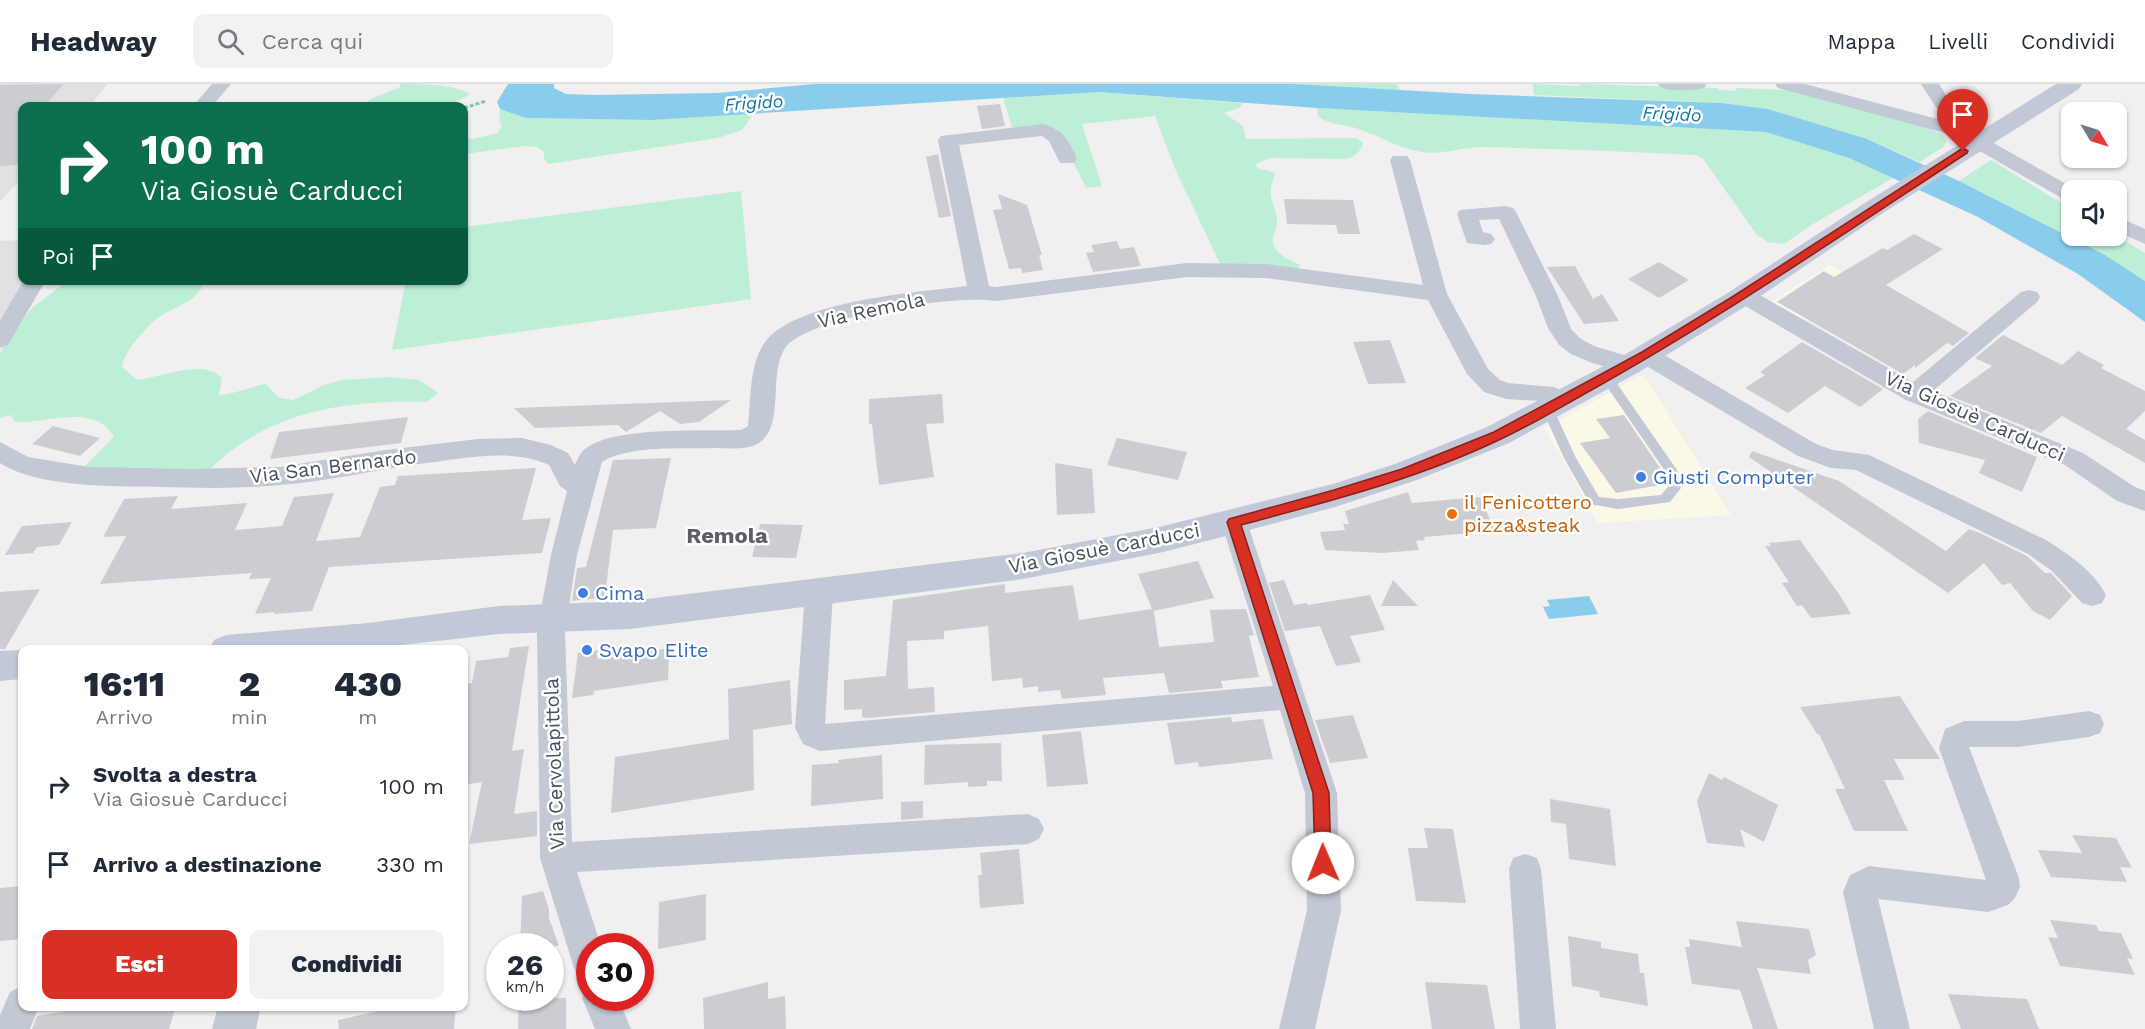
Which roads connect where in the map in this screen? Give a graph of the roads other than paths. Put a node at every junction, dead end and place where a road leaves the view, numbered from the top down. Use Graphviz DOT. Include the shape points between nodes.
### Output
graph roads {
  1 [pos="222,84"];
  2 [pos="1667,84"];
  3 [pos="1698,84"];
  4 [pos="1768,84"];
  5 [pos="1784,84"];
  6 [pos="1930,84"];
  7 [pos="2071,84"];
  8 [pos="206,102"];
  9 [pos="1966,142"];
  10 [pos="1067,159"];
  11 [pos="1400,159"];
  12 [pos="2061,190"];
  13 [pos="2127,228"];
  14 [pos="2145,238"];
  15 [pos="1484,239"];
  16 [pos="32,285"];
  17 [pos="979,291"];
  18 [pos="1436,294"];
  19 [pos="1743,295"];
  20 [pos="2029,297"];
  21 [pos="0,340"];
  22 [pos="1627,366"];
  23 [pos="1914,394"];
  24 [pos="1555,405"];
  25 [pos="0,450"];
  26 [pos="581,488"];
  27 [pos="2145,501"];
  28 [pos="1234,522"];
  29 [pos="819,593"];
  30 [pos="2092,596"];
  31 [pos="552,624"];
  32 [pos="389,642"];
  33 [pos="326,645"];
  34 [pos="456,645"];
  35 [pos="18,664"];
  36 [pos="0,666"];
  37 [pos="1288,688"];
  38 [pos="2089,724"];
  39 [pos="1028,830"];
  40 [pos="556,858"];
  41 [pos="1525,869"];
  42 [pos="580,933"];
  43 [pos="19,1011"];
  44 [pos="239,1011"];
  45 [pos="605,1011"];
  46 [pos="12,1029"];
  47 [pos="234,1029"];
  48 [pos="613,1029"];
  49 [pos="1297,1029"];
  50 [pos="1538,1029"];
  51 [pos="1892,1029"];
  1 -- 8 [label="street"];
  2 -- 3 [label="street"];
  4 -- 5 [label="street"];
  5 -- 9 [label="street"];
  6 -- 9 [label="street"];
  7 -- 9 [label="main road, Via Giosuè Carducci"];
  9 -- 12 [label="street"];
  9 -- 19 [label="main road, Via Giosuè Carducci"];
  10 -- 17 [label="street" via="1052,131 948,140"];
  11 -- 18 [label="street"];
  13 -- 14 [label="street"];
  15 -- 22 [label="street" via="1474,238 1467,214 1506,212 1566,338 1592,354"];
  16 -- 21 [label="street"];
  17 -- 18 [label="street" via="995,294 1198,270 1266,271"];
  17 -- 26 [label="street, Via Remola" via="852,310 794,328 774,344 760,427 755,434 745,439 659,440 606,448 594,454 587,465"];
  18 -- 24 [label="street" via="1479,374 1492,386 1506,391 1546,393"];
  19 -- 22 [label="main road, Via Giosuè Carducci"];
  19 -- 23 [label="street, Via Giosuè Carducci"];
  20 -- 23 [label="street"];
  22 -- 24 [label="main road, Via Giosuè Carducci"];
  22 -- 24 [label="lane" via="1674,473 1675,488 1665,499 1618,504 1595,501 1570,458"];
  22 -- 30 [label="street" via="1807,450 1831,459 1860,461 2037,547 2062,564"];
  23 -- 27 [label="street, Via Giosuè Carducci" via="2074,459 2126,494"];
  24 -- 28 [label="main road, Via Giosuè Carducci" via="1498,435 1406,472"];
  25 -- 26 [label="street, Via San Bernardo" via="22,465 89,476 191,478 280,477 467,449 522,447 559,459 573,484"];
  26 -- 31 [label="street, Via Remola"];
  28 -- 29 [label="main road, Via Giosuè Carducci" via="1023,566"];
  28 -- 37 [label="street"];
  29 -- 31 [label="main road, Via Giosuè Carducci" via="630,615 585,627"];
  29 -- 37 [label="street" via="810,728 820,738 1277,698"];
  31 -- 32 [label="main road, Via Giosuè Carducci" via="419,627"];
  31 -- 34 [label="main road, Via Giosuè Carducci"];
  31 -- 40 [label="street, Via Cervolapittola"];
  32 -- 33 [label="main road, Via Giosuè Carducci"];
  35 -- 36 [label="main road"];
  37 -- 49 [label="street" via="1321,793 1324,910"];
  38 -- 51 [label="street" via="2018,734 1964,734 1956,738 1954,748 2003,887 1988,896 1869,882 1862,886 1860,892"];
  39 -- 40 [label="street"];
  40 -- 42 [label="street, Via Cervolapittola"];
  41 -- 50 [label="street"];
  43 -- 46 [label="street"];
  44 -- 47 [label="street"];
  45 -- 48 [label="street"];
}
